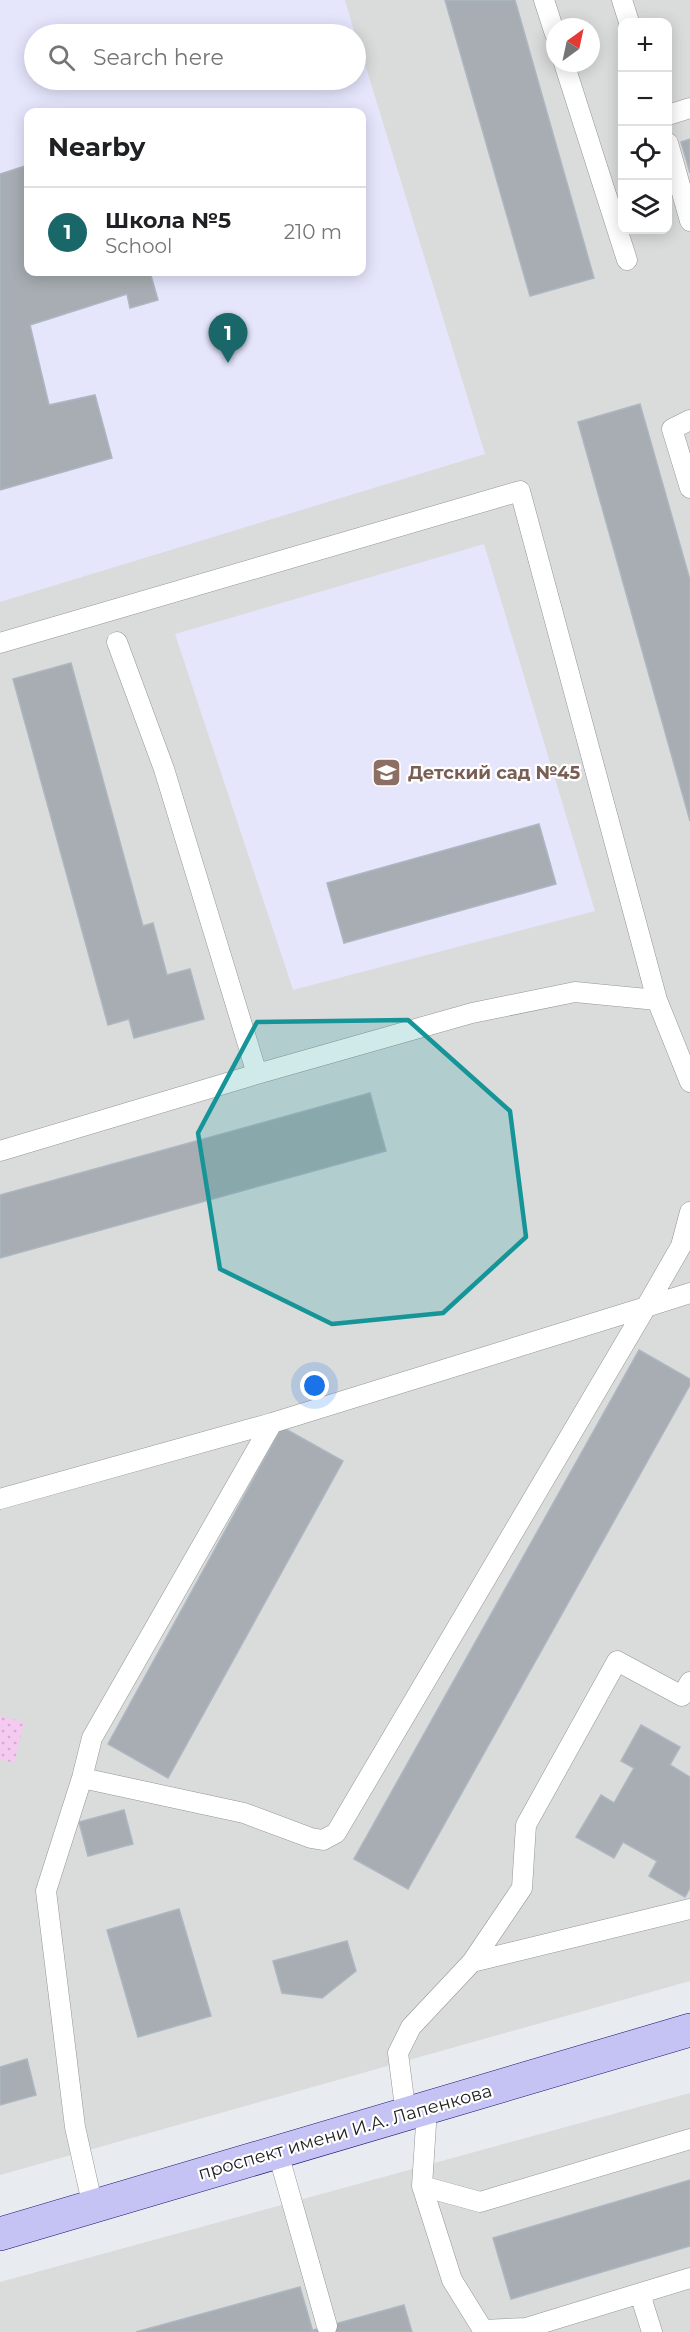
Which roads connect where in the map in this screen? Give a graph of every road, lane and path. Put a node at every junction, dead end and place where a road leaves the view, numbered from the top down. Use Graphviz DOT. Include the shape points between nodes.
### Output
graph roads {
  1 [pos="544,0"];
  2 [pos="622,0"];
  3 [pos="550,18"];
  4 [pos="628,18"];
  5 [pos="567,72"];
  6 [pos="690,108"];
  7 [pos="672,113"];
  8 [pos="672,157"];
  9 [pos="690,221"];
  10 [pos="627,260"];
  11 [pos="690,420"];
  12 [pos="690,488"];
  13 [pos="117,642"];
  14 [pos="0,643"];
  15 [pos="657,1000"];
  16 [pos="257,1074"];
  17 [pos="690,1082"];
  18 [pos="0,1151"];
  19 [pos="690,1212"];
  20 [pos="690,1293"];
  21 [pos="645,1307"];
  22 [pos="272,1423"];
  23 [pos="0,1499"];
  24 [pos="690,1682"];
  25 [pos="82,1778"];
  26 [pos="690,1909"];
  27 [pos="472,1962"];
  28 [pos="690,2030"];
  29 [pos="417,2112"];
  30 [pos="690,2139"];
  31 [pos="278,2152"];
  32 [pos="422,2186"];
  33 [pos="93,2207"];
  34 [pos="0,2234"];
  35 [pos="690,2278"];
  36 [pos="640,2294"];
  37 [pos="327,2326"];
  38 [pos="652,2332"];
  1 -- 3 [label="lane"];
  2 -- 4 [label="lane"];
  5 -- 10 [label="lane"];
  6 -- 7 [label="lane"];
  8 -- 9 [label="lane"];
  11 -- 12 [label="lane" via="672,429"];
  13 -- 16 [label="lane" via="164,769"];
  14 -- 15 [label="lane" via="520,490"];
  15 -- 16 [label="lane" via="575,992 472,1013"];
  15 -- 17 [label="lane"];
  16 -- 18 [label="lane"];
  19 -- 21 [label="lane" via="681,1246"];
  20 -- 21 [label="lane"];
  21 -- 22 [label="lane"];
  21 -- 25 [label="lane" via="336,1833 323,1840 311,1838 244,1813"];
  22 -- 23 [label="lane"];
  22 -- 25 [label="lane" via="92,1738"];
  24 -- 27 [label="lane" via="682,1696 617,1661 526,1825 522,1888"];
  25 -- 33 [label="lane" via="46,1890 75,2127"];
  26 -- 27 [label="lane"];
  27 -- 29 [label="lane" via="411,2027 398,2053"];
  28 -- 29 [label="main road, проспект имени И.А. Лапенкова"];
  29 -- 31 [label="main road, проспект имени И.А. Лапенкова"];
  29 -- 32 [label="lane"];
  30 -- 32 [label="lane" via="480,2202"];
  31 -- 33 [label="main road, проспект имени И.А. Лапенкова"];
  31 -- 37 [label="lane"];
  32 -- 36 [label="lane" via="452,2280 483,2330 526,2328"];
  33 -- 34 [label="main road, проспект имени И.А. Лапенкова"];
  35 -- 36 [label="lane"];
  36 -- 38 [label="lane"];
}
